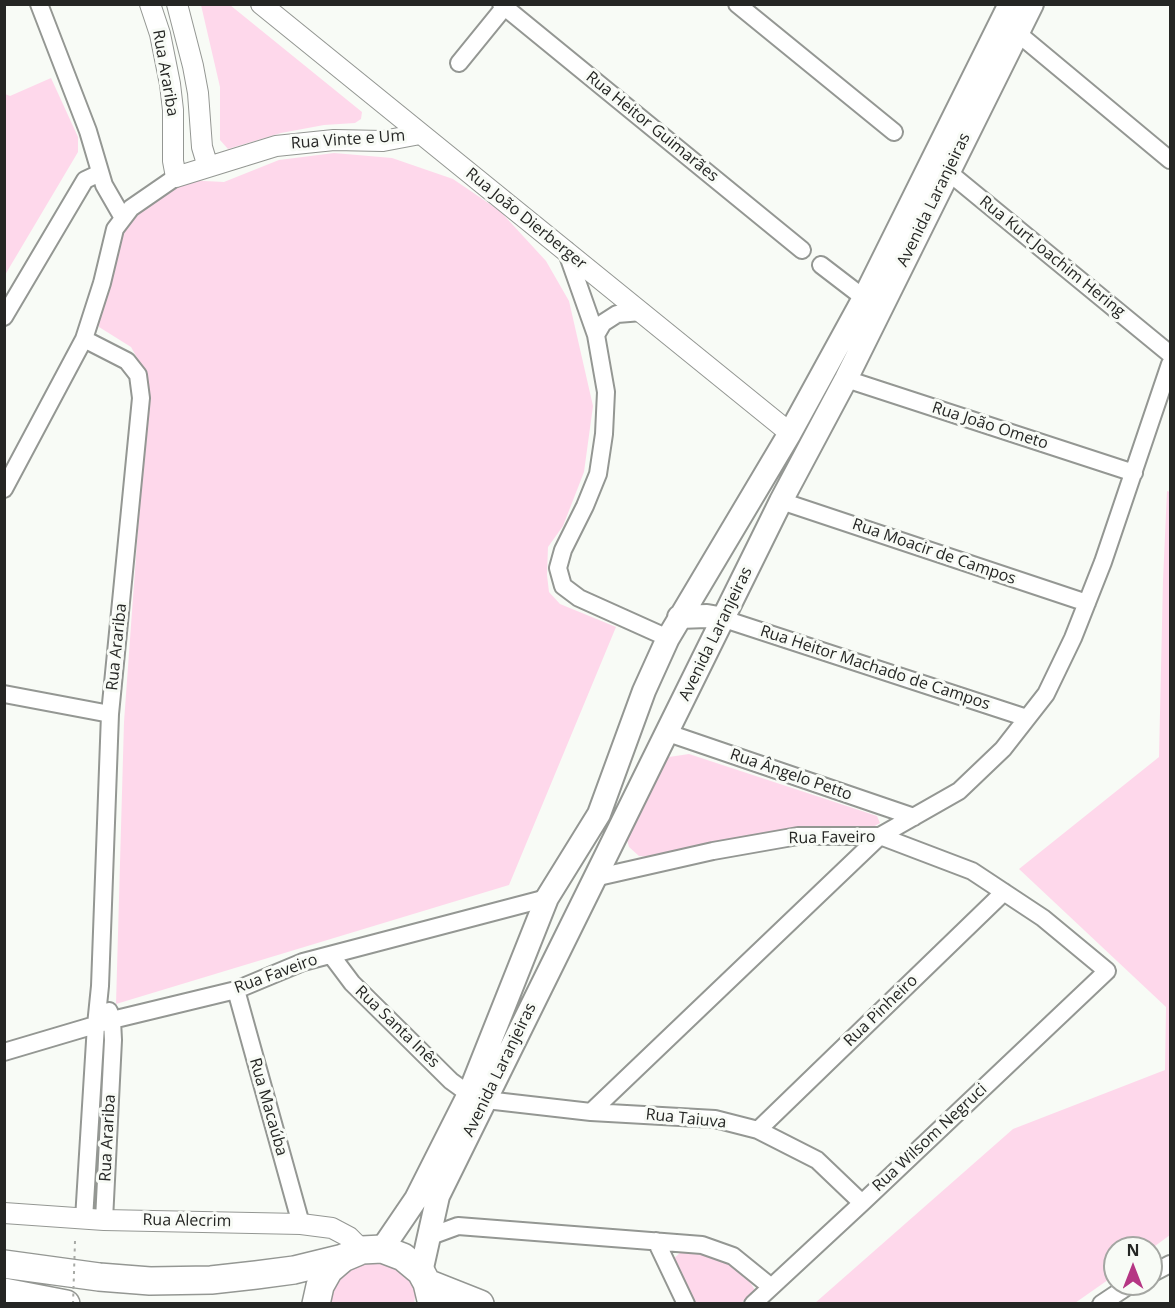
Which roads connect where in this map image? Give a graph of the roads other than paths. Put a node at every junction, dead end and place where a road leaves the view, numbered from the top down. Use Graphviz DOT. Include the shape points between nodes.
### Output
graph roads {
  1 [pos="39,4"];
  2 [pos="150,4"];
  3 [pos="177,4"];
  4 [pos="261,4"];
  5 [pos="738,4"];
  6 [pos="1032,4"];
  7 [pos="504,5"];
  8 [pos="1010,19"];
  9 [pos="459,63"];
  10 [pos="894,132"];
  11 [pos="420,134"];
  12 [pos="1170,160"];
  13 [pos="940,166"];
  14 [pos="208,167"];
  15 [pos="100,173"];
  16 [pos="176,177"];
  17 [pos="123,218"];
  18 [pos="566,250"];
  19 [pos="802,250"];
  20 [pos="821,265"];
  21 [pos="864,298"];
  22 [pos="642,312"];
  23 [pos="4,317"];
  24 [pos="596,334"];
  25 [pos="84,339"];
  26 [pos="1170,354"];
  27 [pos="1170,364"];
  28 [pos="846,379"];
  29 [pos="790,433"];
  30 [pos="1134,473"];
  31 [pos="4,489"];
  32 [pos="781,501"];
  33 [pos="1087,603"];
  34 [pos="680,617"];
  35 [pos="724,619"];
  36 [pos="668,638"];
  37 [pos="644,691"];
  38 [pos="4,694"];
  39 [pos="110,714"];
  40 [pos="1027,718"];
  41 [pos="668,733"];
  42 [pos="914,817"];
  43 [pos="880,837"];
  44 [pos="594,878"];
  45 [pos="1004,892"];
  46 [pos="547,898"];
  47 [pos="331,955"];
  48 [pos="1107,971"];
  49 [pos="236,990"];
  50 [pos="104,1023"];
  51 [pos="4,1052"];
  52 [pos="477,1097"];
  53 [pos="591,1112"];
  54 [pos="758,1130"];
  55 [pos="862,1203"];
  56 [pos="436,1206"];
  57 [pos="4,1213"];
  58 [pos="84,1218"];
  59 [pos="104,1220"];
  60 [pos="301,1224"];
  61 [pos="458,1226"];
  62 [pos="428,1237"];
  63 [pos="656,1241"];
  64 [pos="362,1253"];
  65 [pos="4,1264"];
  66 [pos="427,1286"];
  67 [pos="770,1286"];
  68 [pos="8,1294"];
  69 [pos="66,1304"];
  70 [pos="316,1304"];
  71 [pos="480,1304"];
  72 [pos="686,1304"];
  73 [pos="753,1304"];
  1 -- 15 [label="street"];
  2 -- 16 [label="street, Rua Arariba" via="170,84"];
  3 -- 14 [label="street, Rua Arariba" via="194,66 202,147"];
  4 -- 11 [label="street, Rua João Dierberger"];
  5 -- 10 [label="street"];
  6 -- 8 [label="main road, Avenida Laranjeiras"];
  7 -- 9 [label="street"];
  7 -- 19 [label="street, Rua Heitor Guimarães"];
  8 -- 12 [label="street"];
  8 -- 13 [label="main road, Avenida Laranjeiras"];
  11 -- 14 [label="street, Rua Vinte e Um" via="383,141 334,140 276,146"];
  11 -- 18 [label="street, Rua João Dierberger"];
  13 -- 21 [label="main road, Avenida Laranjeiras"];
  13 -- 26 [label="street, Rua Kurt Joachim Hering"];
  13 -- 28 [label="main road, Avenida Laranjeiras"];
  14 -- 16 [label="street, Rua Vinte e Um"];
  15 -- 17 [label="street"];
  15 -- 23 [label="street" via="85,180"];
  16 -- 17 [label="street" via="131,207"];
  17 -- 25 [label="street" via="115,229"];
  18 -- 22 [label="street, Rua João Dierberger"];
  18 -- 24 [label="street"];
  20 -- 21 [label="street"];
  21 -- 29 [label="main road, Avenida Laranjeiras"];
  22 -- 24 [label="street" via="617,314 603,323"];
  22 -- 29 [label="street, Rua João Dierberger"];
  24 -- 36 [label="street" via="606,392 604,435 598,474 563,550 560,577 563,586 579,598"];
  25 -- 31 [label="street"];
  25 -- 39 [label="street, Rua Arariba" via="127,361 138,375 141,387"];
  27 -- 30 [label="street"];
  28 -- 30 [label="street, Rua João Ometo"];
  28 -- 32 [label="main road, Avenida Laranjeiras"];
  29 -- 34 [label="main road, Avenida Laranjeiras"];
  30 -- 33 [label="street"];
  32 -- 33 [label="street, Rua Moacir de Campos"];
  32 -- 35 [label="main road, Avenida Laranjeiras"];
  33 -- 40 [label="street" via="1046,693"];
  34 -- 35 [label="main road"];
  34 -- 36 [label="main road, Avenida Laranjeiras"];
  35 -- 40 [label="street, Rua Heitor Machado de Campos"];
  35 -- 41 [label="main road, Avenida Laranjeiras"];
  36 -- 37 [label="main road, Avenida Laranjeiras"];
  37 -- 41 [label="main road" via="642,715 646,724"];
  37 -- 46 [label="main road, Avenida Laranjeiras" via="598,814"];
  38 -- 39 [label="street"];
  39 -- 50 [label="street, Rua Arariba" via="100,986"];
  40 -- 42 [label="street" via="959,791"];
  41 -- 42 [label="street, Rua Ângelo Petto"];
  41 -- 44 [label="main road, Avenida Laranjeiras"];
  42 -- 43 [label="street"];
  43 -- 44 [label="street, Rua Faveiro" via="798,836"];
  43 -- 45 [label="street, Rua Faveiro" via="972,871"];
  43 -- 53 [label="street"];
  44 -- 52 [label="main road, Avenida Laranjeiras"];
  45 -- 48 [label="street, Rua Faveiro" via="1043,918"];
  45 -- 54 [label="street, Rua Pinheiro"];
  46 -- 47 [label="street, Rua Faveiro"];
  46 -- 52 [label="main road, Avenida Laranjeiras"];
  47 -- 49 [label="street, Rua Faveiro" via="303,962"];
  47 -- 52 [label="street, Rua Santa Inês" via="352,983 451,1081"];
  48 -- 55 [label="street, Rua Wilsom Negruci"];
  49 -- 50 [label="street, Rua Faveiro"];
  49 -- 60 [label="street, Rua Macaúba"];
  50 -- 51 [label="street, Rua Faveiro"];
  50 -- 58 [label="street, Rua Arariba"];
  50 -- 59 [label="street, Rua Arariba" via="113,1040"];
  52 -- 53 [label="street, Rua Taiuva"];
  52 -- 56 [label="main road, Avenida Laranjeiras"];
  52 -- 64 [label="main road, Avenida Laranjeiras" via="416,1199"];
  53 -- 54 [label="street, Rua Taiuva" via="715,1119"];
  54 -- 55 [label="street, Rua Taiuva" via="817,1160"];
  55 -- 67 [label="street, Rua Wilsom Negruci"];
  56 -- 61 [label="street"];
  56 -- 62 [label="main road, Avenida Laranjeiras"];
  57 -- 58 [label="street, Rua Alecrim"];
  58 -- 59 [label="street, Rua Alecrim"];
  59 -- 60 [label="street, Rua Alecrim"];
  60 -- 64 [label="street, Rua Alecrim" via="332,1228 349,1237"];
  61 -- 62 [label="street"];
  61 -- 63 [label="street"];
  62 -- 66 [label="main road, Avenida Laranjeiras"];
  63 -- 67 [label="street" via="702,1245 733,1256"];
  63 -- 72 [label="street"];
  64 -- 65 [label="highway" via="285,1271 180,1281 99,1277"];
  64 -- 66 [label="highway" via="403,1257"];
  64 -- 70 [label="highway" via="329,1270"];
  66 -- 71 [label="highway"];
  67 -- 73 [label="street, Rua Wilsom Negruci"];
  68 -- 69 [label="highway"];
}
